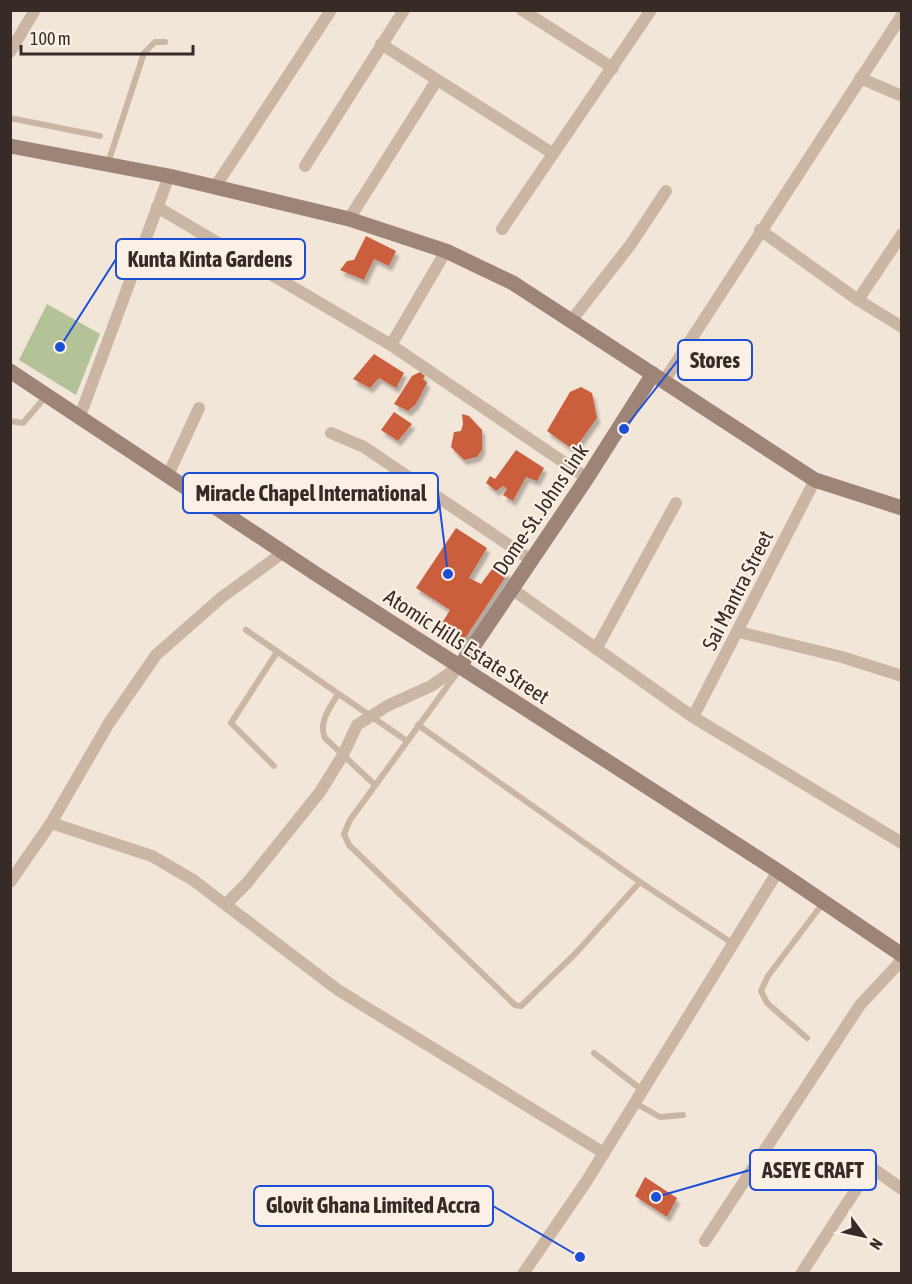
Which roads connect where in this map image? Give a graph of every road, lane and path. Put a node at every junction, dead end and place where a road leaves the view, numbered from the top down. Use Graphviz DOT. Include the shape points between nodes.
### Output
graph roads {
  1 [pos="35,10"];
  2 [pos="331,10"];
  3 [pos="404,10"];
  4 [pos="522,10"];
  5 [pos="651,10"];
  6 [pos="902,15"];
  7 [pos="165,42"];
  8 [pos="381,44"];
  9 [pos="10,52"];
  10 [pos="613,68"];
  11 [pos="860,78"];
  12 [pos="437,80"];
  13 [pos="902,96"];
  14 [pos="10,118"];
  15 [pos="100,136"];
  16 [pos="10,146"];
  17 [pos="552,153"];
  18 [pos="108,164"];
  19 [pos="305,166"];
  20 [pos="169,176"];
  21 [pos="215,187"];
  22 [pos="666,191"];
  23 [pos="157,207"];
  24 [pos="349,219"];
  25 [pos="502,229"];
  26 [pos="759,230"];
  27 [pos="902,234"];
  28 [pos="446,251"];
  29 [pos="858,300"];
  30 [pos="571,321"];
  31 [pos="902,327"];
  32 [pos="391,345"];
  33 [pos="10,371"];
  34 [pos="659,377"];
  35 [pos="48,395"];
  36 [pos="199,408"];
  37 [pos="80,416"];
  38 [pos="10,421"];
  39 [pos="331,433"];
  40 [pos="168,475"];
  41 [pos="587,478"];
  42 [pos="814,480"];
  43 [pos="676,503"];
  44 [pos="902,508"];
  45 [pos="284,552"];
  46 [pos="531,560"];
  47 [pos="512,589"];
  48 [pos="246,630"];
  49 [pos="739,632"];
  50 [pos="596,649"];
  51 [pos="277,652"];
  52 [pos="460,667"];
  53 [pos="902,676"];
  54 [pos="338,694"];
  55 [pos="368,716"];
  56 [pos="693,717"];
  57 [pos="418,725"];
  58 [pos="407,741"];
  59 [pos="343,755"];
  60 [pos="274,766"];
  61 [pos="375,785"];
  62 [pos="51,823"];
  63 [pos="902,843"];
  64 [pos="778,871"];
  65 [pos="10,882"];
  66 [pos="640,882"];
  67 [pos="824,902"];
  68 [pos="227,903"];
  69 [pos="732,943"];
  70 [pos="902,955"];
  71 [pos="902,960"];
  72 [pos="807,1038"];
  73 [pos="594,1053"];
  74 [pos="642,1090"];
  75 [pos="635,1102"];
  76 [pos="683,1115"];
  77 [pos="604,1153"];
  78 [pos="902,1189"];
  79 [pos="705,1240"];
  80 [pos="528,1271"];
  81 [pos="801,1274"];
  1 -- 9 [label="street"];
  2 -- 21 [label="street"];
  3 -- 8 [label="street"];
  4 -- 10 [label="street"];
  5 -- 10 [label="street"];
  6 -- 11 [label="street"];
  7 -- 18 [label="lane" via="155,42 144,53"];
  8 -- 12 [label="street"];
  8 -- 19 [label="street"];
  10 -- 17 [label="street"];
  11 -- 13 [label="street"];
  11 -- 26 [label="street"];
  12 -- 17 [label="street"];
  12 -- 24 [label="street"];
  14 -- 15 [label="lane"];
  16 -- 18 [label="main road"];
  17 -- 25 [label="street"];
  18 -- 20 [label="main road"];
  20 -- 21 [label="main road"];
  20 -- 23 [label="street"];
  21 -- 24 [label="main road"];
  22 -- 30 [label="street" via="631,244"];
  23 -- 32 [label="street"];
  23 -- 37 [label="street"];
  24 -- 28 [label="main road"];
  26 -- 29 [label="street"];
  26 -- 34 [label="street"];
  27 -- 29 [label="street"];
  28 -- 30 [label="main road" via="513,283"];
  28 -- 32 [label="street"];
  29 -- 31 [label="street"];
  30 -- 34 [label="main road"];
  32 -- 41 [label="street"];
  33 -- 35 [label="main road, Atomic Hills Estate Street"];
  34 -- 41 [label="main road, Dome-St. Johns Link"];
  34 -- 42 [label="main road"];
  35 -- 37 [label="main road, Atomic Hills Estate Street"];
  35 -- 38 [label="lane" via="23,423"];
  36 -- 40 [label="street"];
  37 -- 40 [label="main road, Atomic Hills Estate Street"];
  39 -- 46 [label="street" via="364,447"];
  40 -- 45 [label="main road, Atomic Hills Estate Street"];
  41 -- 46 [label="main road, Dome-St. Johns Link"];
  42 -- 44 [label="main road"];
  42 -- 49 [label="street, Sai Mantra Street"];
  43 -- 50 [label="street"];
  45 -- 52 [label="main road, Atomic Hills Estate Street"];
  45 -- 62 [label="street" via="222,597 156,655 109,723"];
  46 -- 47 [label="main road, Dome-St. Johns Link"];
  47 -- 50 [label="street"];
  47 -- 52 [label="main road, Dome-St. Johns Link"];
  48 -- 51 [label="lane"];
  49 -- 53 [label="street"];
  49 -- 56 [label="street, Sai Mantra Street"];
  50 -- 56 [label="street"];
  51 -- 54 [label="lane"];
  51 -- 60 [label="lane" via="231,723"];
  52 -- 55 [label="street" via="431,686"];
  52 -- 57 [label="lane"];
  52 -- 64 [label="main road, Atomic Hills Estate Street"];
  54 -- 55 [label="lane"];
  54 -- 59 [label="lane" via="324,719 323,729 325,738"];
  55 -- 58 [label="lane"];
  55 -- 59 [label="street" via="357,724"];
  56 -- 63 [label="street"];
  57 -- 58 [label="lane"];
  57 -- 66 [label="lane"];
  58 -- 61 [label="lane"];
  59 -- 61 [label="lane"];
  59 -- 68 [label="street" via="320,792"];
  61 -- 66 [label="lane" via="350,820 345,839 518,1006 526,1004"];
  62 -- 65 [label="street"];
  62 -- 68 [label="street" via="152,856"];
  64 -- 67 [label="main road, Atomic Hills Estate Street"];
  64 -- 69 [label="street"];
  66 -- 69 [label="lane"];
  67 -- 70 [label="main road, Atomic Hills Estate Street"];
  67 -- 72 [label="lane" via="761,991 767,1003"];
  68 -- 77 [label="street" via="338,990"];
  69 -- 74 [label="street"];
  71 -- 79 [label="street" via="860,1005"];
  73 -- 74 [label="lane"];
  74 -- 75 [label="street"];
  75 -- 76 [label="lane" via="660,1117"];
  75 -- 77 [label="street"];
  77 -- 80 [label="street"];
  78 -- 81 [label="street" via="875,1170 868,1170"];
}
